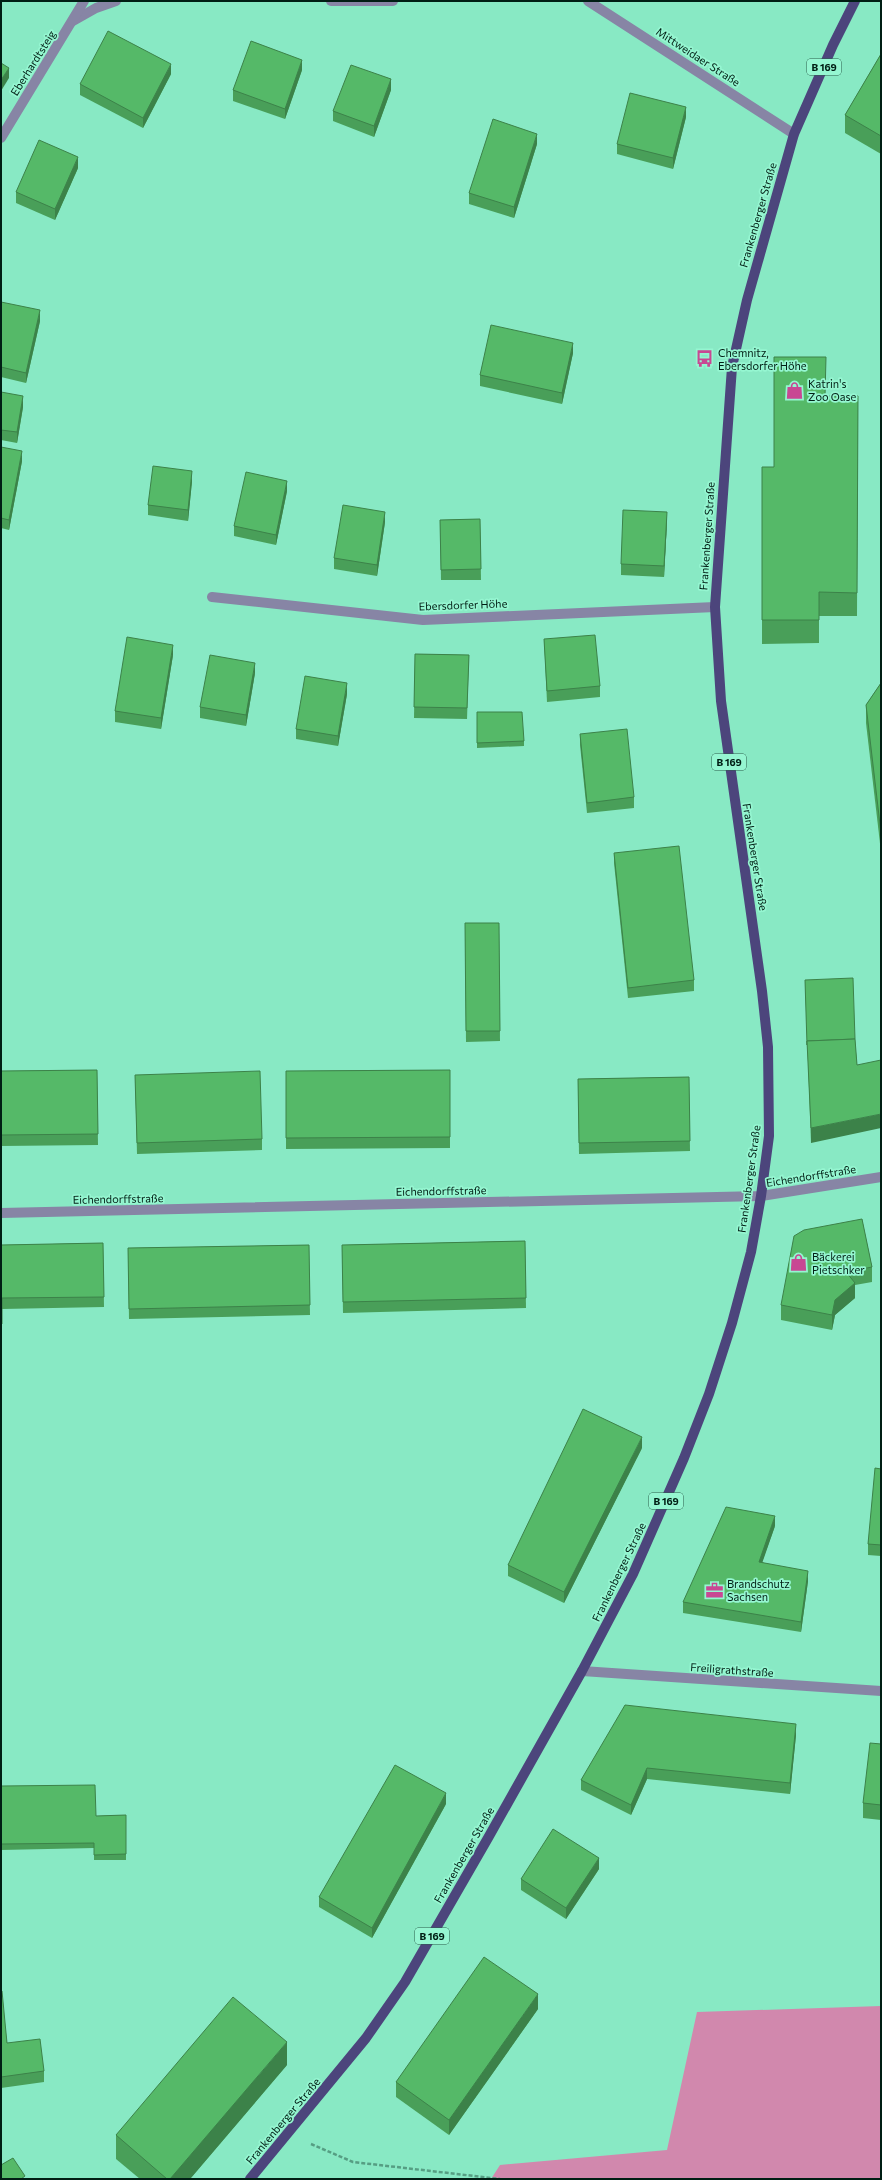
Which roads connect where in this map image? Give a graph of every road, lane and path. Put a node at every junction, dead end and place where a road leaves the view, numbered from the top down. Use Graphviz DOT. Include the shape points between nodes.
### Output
graph roads {
  1 [pos="84,1"];
  2 [pos="116,1"];
  3 [pos="331,1"];
  4 [pos="393,1"];
  5 [pos="588,1"];
  6 [pos="855,1"];
  7 [pos="73,21"];
  8 [pos="794,134"];
  9 [pos="1,138"];
  10 [pos="212,597"];
  11 [pos="715,607"];
  12 [pos="881,1177"];
  13 [pos="761,1196"];
  14 [pos="1,1213"];
  15 [pos="582,1671"];
  16 [pos="881,1691"];
  17 [pos="289,2134"];
  18 [pos="250,2179"];
  19 [pos="500,2179"];
  1 -- 7 [label="street, Eberhardtsteig"];
  2 -- 7 [label="street" via="96,8"];
  3 -- 4 [label="street"];
  5 -- 8 [label="street, Mittweidaer Straße"];
  6 -- 8 [label="main road, Frankenberger Straße / B 169"];
  7 -- 9 [label="street, Eberhardtsteig"];
  8 -- 11 [label="main road, Frankenberger Straße / B 169" via="753,277 732,367"];
  10 -- 11 [label="street, Ebersdorfer Höhe" via="422,620"];
  11 -- 13 [label="main road, Frankenberger Straße / B 169" via="720,701 768,1047 769,1136"];
  12 -- 13 [label="street, Eichendorffstraße"];
  13 -- 14 [label="street, Eichendorffstraße"];
  13 -- 15 [label="main road, Frankenberger Straße / B 169" via="751,1252 709,1394 633,1574"];
  15 -- 16 [label="street, Freiligrathstraße"];
  15 -- 17 [label="main road, Frankenberger Straße / B 169" via="405,1982 366,2038"];
  17 -- 18 [label="main road, Frankenberger Straße / B 169"];
  17 -- 19 [label="path" via="354,2162"];
}
